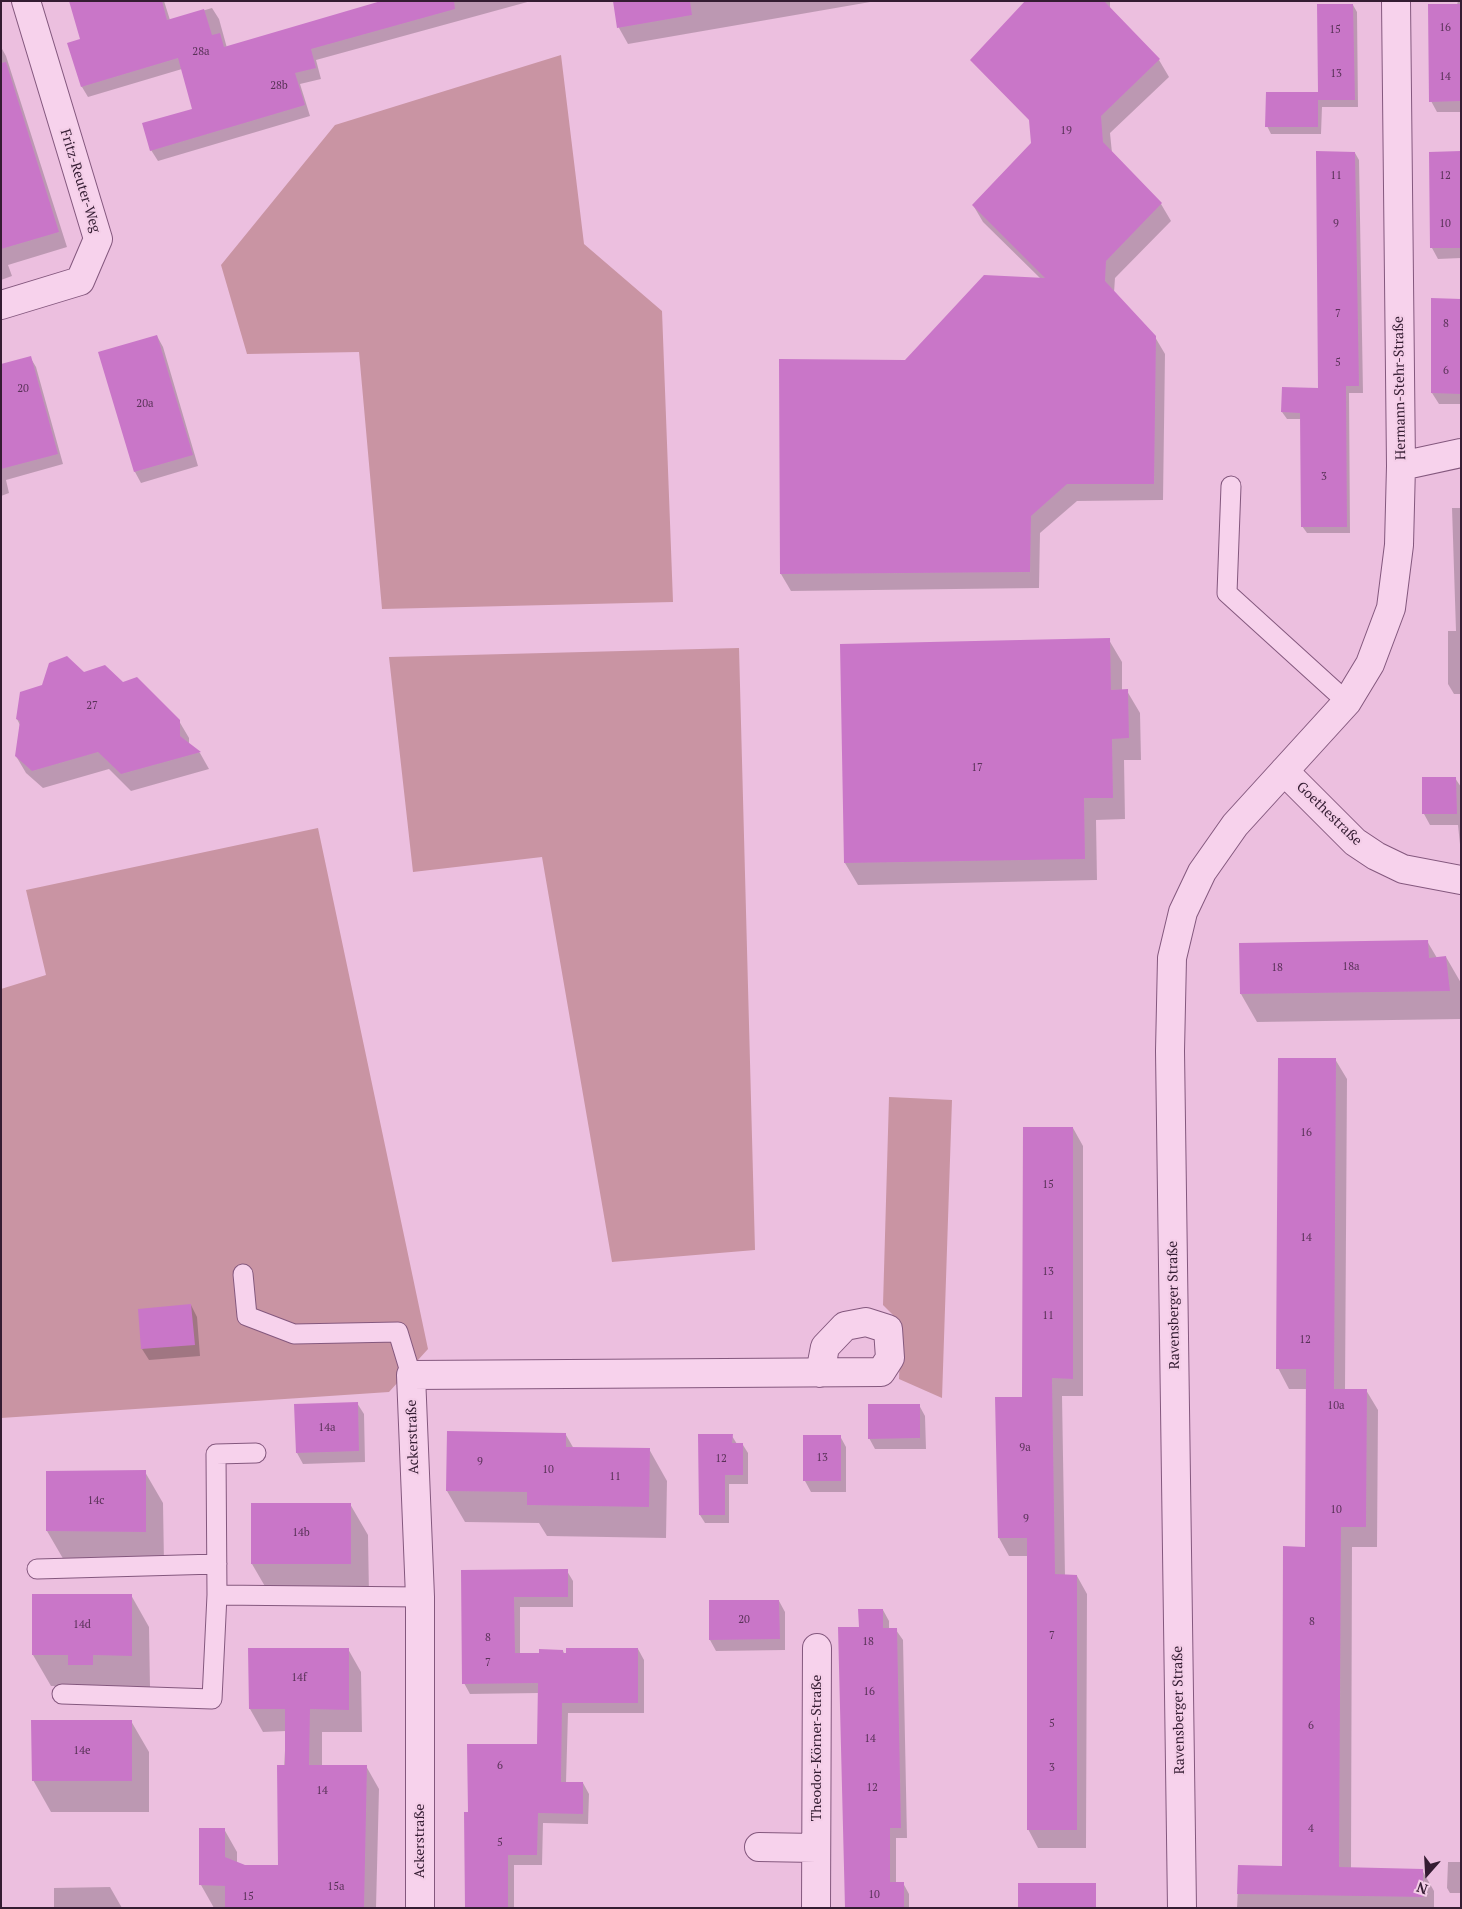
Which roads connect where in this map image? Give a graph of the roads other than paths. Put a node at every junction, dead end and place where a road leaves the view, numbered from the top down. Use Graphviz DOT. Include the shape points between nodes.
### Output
graph roads {
  1 [pos="26,1"];
  2 [pos="1396,1"];
  3 [pos="1,305"];
  4 [pos="1461,453"];
  5 [pos="1401,466"];
  6 [pos="1231,486"];
  7 [pos="1347,702"];
  8 [pos="1307,748"];
  9 [pos="1284,771"];
  10 [pos="1461,880"];
  11 [pos="243,1274"];
  12 [pos="820,1373"];
  13 [pos="411,1375"];
  14 [pos="256,1453"];
  15 [pos="217,1564"];
  16 [pos="36,1569"];
  17 [pos="218,1595"];
  18 [pos="420,1597"];
  19 [pos="817,1648"];
  20 [pos="62,1694"];
  21 [pos="759,1847"];
  22 [pos="816,1848"];
  23 [pos="420,1908"];
  24 [pos="816,1908"];
  25 [pos="1182,1908"];
  1 -- 3 [label="street, Fritz-Reuter-Weg" via="98,239 80,281"];
  2 -- 5 [label="street, Hermann-Stehr-Straße"];
  4 -- 5 [label="street"];
  5 -- 7 [label="street, Hermann-Stehr-Straße" via="1400,545 1391,608 1370,664"];
  6 -- 7 [label="lane" via="1227,592"];
  7 -- 8 [label="street, Hermann-Stehr-Straße"];
  8 -- 9 [label="street, Ravensberger Straße"];
  9 -- 10 [label="street, Goethestraße" via="1355,842 1376,856 1403,869"];
  9 -- 25 [label="street, Ravensberger Straße" via="1235,825 1194,886 1177,931 1172,958 1170,1051"];
  11 -- 13 [label="lane" via="246,1316 294,1334 398,1332"];
  12 -- 13 [label="street"];
  13 -- 18 [label="street, Ackerstraße"];
  14 -- 15 [label="lane" via="216,1454"];
  15 -- 16 [label="lane"];
  15 -- 17 [label="lane"];
  17 -- 18 [label="lane"];
  17 -- 20 [label="lane" via="212,1699"];
  18 -- 23 [label="street, Ackerstraße"];
  19 -- 22 [label="street, Theodor-Körner-Straße"];
  21 -- 22 [label="street"];
  22 -- 24 [label="street, Theodor-Körner-Straße"];
}
